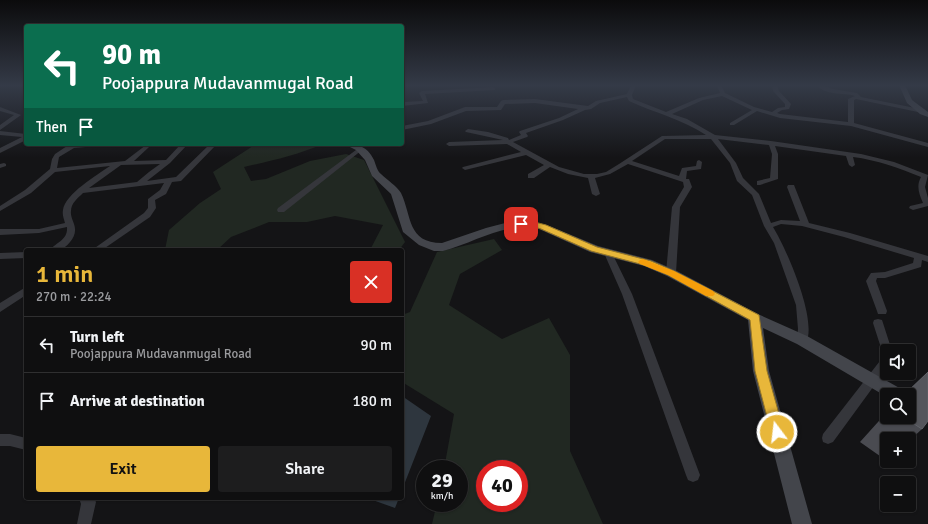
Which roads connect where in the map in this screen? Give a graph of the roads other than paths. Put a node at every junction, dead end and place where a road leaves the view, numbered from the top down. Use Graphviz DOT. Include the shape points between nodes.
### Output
graph roads {
  1 [pos="1,109"];
  2 [pos="464,109"];
  3 [pos="581,109"];
  4 [pos="655,109"];
  5 [pos="676,109"];
  6 [pos="757,109"];
  7 [pos="758,109"];
  8 [pos="779,109"];
  9 [pos="851,109"];
  10 [pos="918,110"];
  11 [pos="667,114"];
  12 [pos="772,114"];
  13 [pos="928,115"];
  14 [pos="732,124"];
  15 [pos="851,124"];
  16 [pos="0,128"];
  17 [pos="404,128"];
  18 [pos="468,131"];
  19 [pos="0,133"];
  20 [pos="24,137"];
  21 [pos="713,137"];
  22 [pos="24,138"];
  23 [pos="510,142"];
  24 [pos="771,143"];
  25 [pos="449,144"];
  26 [pos="928,145"];
  27 [pos="71,146"];
  28 [pos="183,146"];
  29 [pos="212,146"];
  30 [pos="353,146"];
  31 [pos="0,147"];
  32 [pos="146,147"];
  33 [pos="7,148"];
  34 [pos="360,149"];
  35 [pos="813,149"];
  36 [pos="0,151"];
  37 [pos="526,153"];
  38 [pos="849,154"];
  39 [pos="816,159"];
  40 [pos="168,162"];
  41 [pos="627,162"];
  42 [pos="699,162"];
  43 [pos="123,163"];
  44 [pos="550,164"];
  45 [pos="852,165"];
  46 [pos="465,168"];
  47 [pos="53,170"];
  48 [pos="531,176"];
  49 [pos="591,176"];
  50 [pos="926,177"];
  51 [pos="682,180"];
  52 [pos="169,181"];
  53 [pos="760,183"];
  54 [pos="139,184"];
  55 [pos="791,187"];
  56 [pos="82,191"];
  57 [pos="596,194"];
  58 [pos="913,208"];
  59 [pos="0,209"];
  60 [pos="281,210"];
  61 [pos="70,224"];
  62 [pos="805,224"];
  63 [pos="768,226"];
  64 [pos="0,232"];
  65 [pos="56,248"];
  66 [pos="99,248"];
  67 [pos="608,253"];
  68 [pos="24,255"];
  69 [pos="0,256"];
  70 [pos="918,256"];
  71 [pos="928,259"];
  72 [pos="671,273"];
  73 [pos="24,291"];
  74 [pos="0,308"];
  75 [pos="882,311"];
  76 [pos="756,318"];
  77 [pos="878,323"];
  78 [pos="802,340"];
  79 [pos="885,344"];
  80 [pos="880,370"];
  81 [pos="873,381"];
  82 [pos="885,388"];
  83 [pos="828,438"];
  84 [pos="0,440"];
  85 [pos="24,444"];
  86 [pos="693,475"];
  87 [pos="88,500"];
  88 [pos="84,524"];
  89 [pos="802,524"];
  1 -- 16 [label="street" via="18,115"];
  2 -- 17 [label="street" via="428,126"];
  3 -- 23 [label="street" via="522,132 525,136"];
  4 -- 11 [label="street"];
  5 -- 11 [label="street"];
  6 -- 14 [label="street"];
  7 -- 12 [label="street"];
  8 -- 12 [label="street"];
  9 -- 15 [label="street"];
  10 -- 13 [label="street"];
  11 -- 21 [label="street" via="686,120"];
  12 -- 15 [label="street"];
  15 -- 26 [label="street"];
  18 -- 23 [label="street" via="488,134"];
  19 -- 20 [label="street"];
  21 -- 24 [label="street"];
  21 -- 41 [label="street" via="664,137"];
  21 -- 63 [label="street" via="733,163 740,179 755,194"];
  22 -- 33 [label="street"];
  23 -- 25 [label="street"];
  23 -- 37 [label="street"];
  24 -- 35 [label="street"];
  24 -- 53 [label="street" via="775,154 774,178"];
  27 -- 47 [label="street" via="57,155"];
  28 -- 40 [label="street"];
  29 -- 52 [label="street" via="178,179"];
  30 -- 34 [label="street"];
  31 -- 33 [label="street"];
  32 -- 43 [label="street"];
  33 -- 36 [label="street"];
  34 -- 60 [label="street"];
  34 -- 67 [label="street" via="369,159 375,174 396,193 407,230 423,243 443,247 497,228 531,224"];
  35 -- 38 [label="street"];
  35 -- 39 [label="street"];
  37 -- 44 [label="street"];
  37 -- 46 [label="street"];
  38 -- 45 [label="street"];
  38 -- 50 [label="street" via="892,163"];
  40 -- 43 [label="street"];
  40 -- 54 [label="street"];
  41 -- 49 [label="street" via="608,173"];
  41 -- 51 [label="street"];
  42 -- 51 [label="street" via="699,168 684,169"];
  43 -- 47 [label="street"];
  43 -- 56 [label="street"];
  44 -- 48 [label="street"];
  44 -- 49 [label="street" via="567,172"];
  47 -- 59 [label="street" via="26,194"];
  49 -- 57 [label="street"];
  50 -- 58 [label="street" via="920,184 927,204"];
  51 -- 72 [label="street" via="686,181 688,188 676,207"];
  52 -- 54 [label="street"];
  52 -- 66 [label="street" via="162,193 152,198 152,208 140,222"];
  54 -- 56 [label="street"];
  55 -- 62 [label="street"];
  56 -- 61 [label="street" via="68,205 66,214"];
  61 -- 64 [label="street" via="39,231"];
  61 -- 65 [label="street" via="71,236"];
  62 -- 63 [label="street" via="781,222"];
  62 -- 70 [label="street"];
  63 -- 78 [label="street" via="778,243 801,305"];
  67 -- 72 [label="street" via="648,263"];
  67 -- 86 [label="street" via="627,294"];
  68 -- 69 [label="street"];
  70 -- 71 [label="street"];
  70 -- 75 [label="street" via="918,265 885,275 874,275 871,281"];
  72 -- 76 [label="street"];
  73 -- 74 [label="street"];
  76 -- 78 [label="street"];
  76 -- 89 [label="street" via="761,371"];
  77 -- 79 [label="street"];
  78 -- 81 [label="street"];
  80 -- 81 [label="street"];
  81 -- 82 [label="street"];
  81 -- 83 [label="street"];
  84 -- 85 [label="street"];
  87 -- 88 [label="street"];
}
